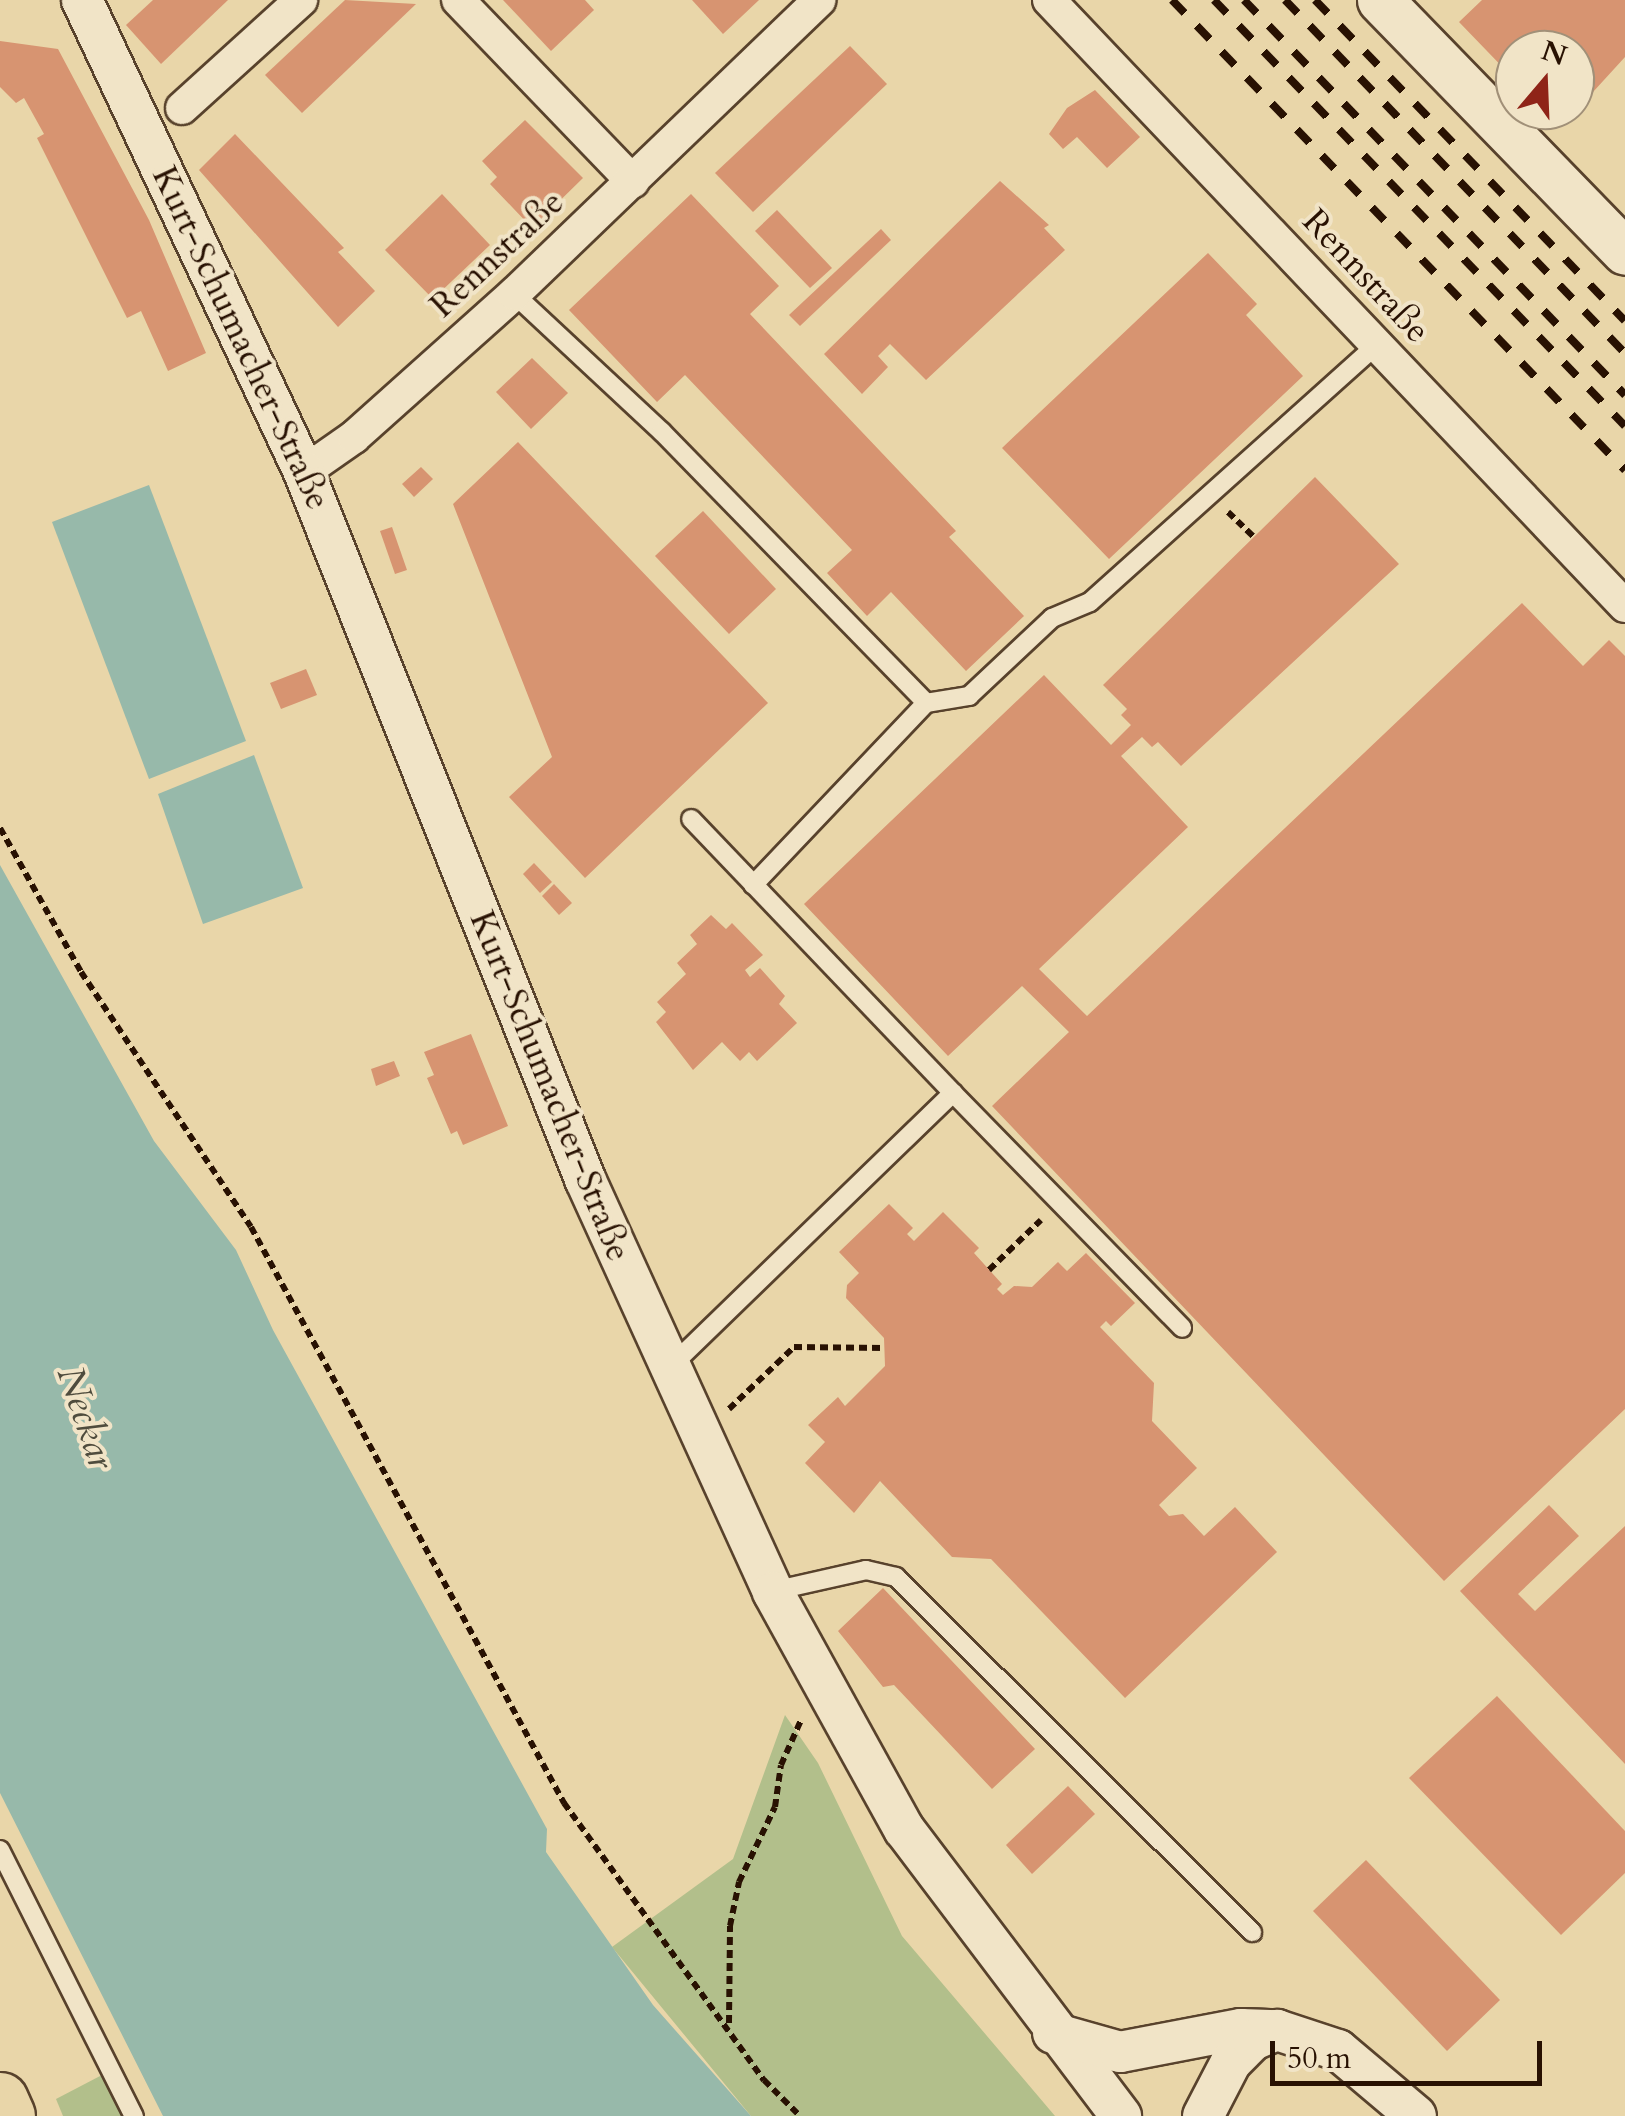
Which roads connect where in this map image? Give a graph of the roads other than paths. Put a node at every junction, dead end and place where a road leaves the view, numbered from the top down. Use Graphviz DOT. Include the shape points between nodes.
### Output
graph roads {
  1 [pos="82,0"];
  2 [pos="301,0"];
  3 [pos="458,0"];
  4 [pos="819,0"];
  5 [pos="1050,0"];
  6 [pos="1380,0"];
  7 [pos="182,108"];
  8 [pos="633,182"];
  9 [pos="1619,234"];
  10 [pos="514,294"];
  11 [pos="1376,345"];
  12 [pos="304,472"];
  13 [pos="1625,606"];
  14 [pos="926,703"];
  15 [pos="691,818"];
  16 [pos="753,885"];
  17 [pos="953,1092"];
  18 [pos="1182,1328"];
  19 [pos="668,1369"];
  20 [pos="773,1592"];
  21 [pos="0,1850"];
  22 [pos="1252,1932"];
  23 [pos="1277,2030"];
  24 [pos="1053,2033"];
  25 [pos="134,2116"];
  26 [pos="1121,2116"];
  27 [pos="1203,2116"];
  28 [pos="1416,2116"];
  1 -- 12 [label="street, Kurt-Schumacher-Straße"];
  2 -- 7 [label="street"];
  3 -- 8 [label="street"];
  4 -- 8 [label="street, Rennstraße"];
  5 -- 11 [label="street, Rennstraße"];
  6 -- 9 [label="main road"];
  8 -- 10 [label="street, Rennstraße"];
  10 -- 12 [label="street, Rennstraße" via="354,437"];
  10 -- 14 [label="lane" via="662,432"];
  11 -- 13 [label="street, Rennstraße"];
  11 -- 14 [label="lane" via="1090,602 1052,618 969,696"];
  12 -- 19 [label="street, Kurt-Schumacher-Straße" via="578,1162"];
  14 -- 16 [label="lane"];
  15 -- 16 [label="lane"];
  16 -- 17 [label="lane"];
  17 -- 18 [label="lane"];
  17 -- 19 [label="lane"];
  19 -- 20 [label="street, Kurt-Schumacher-Straße"];
  20 -- 22 [label="lane" via="866,1570 896,1577"];
  20 -- 24 [label="street, Kurt-Schumacher-Straße" via="904,1830"];
  21 -- 25 [label="lane"];
  23 -- 24 [label="street" via="1241,2029 1120,2052"];
  23 -- 27 [label="street" via="1253,2040 1230,2062"];
  23 -- 28 [label="street" via="1338,2050"];
  24 -- 26 [label="street, Kurt-Schumacher-Straße"];
}
